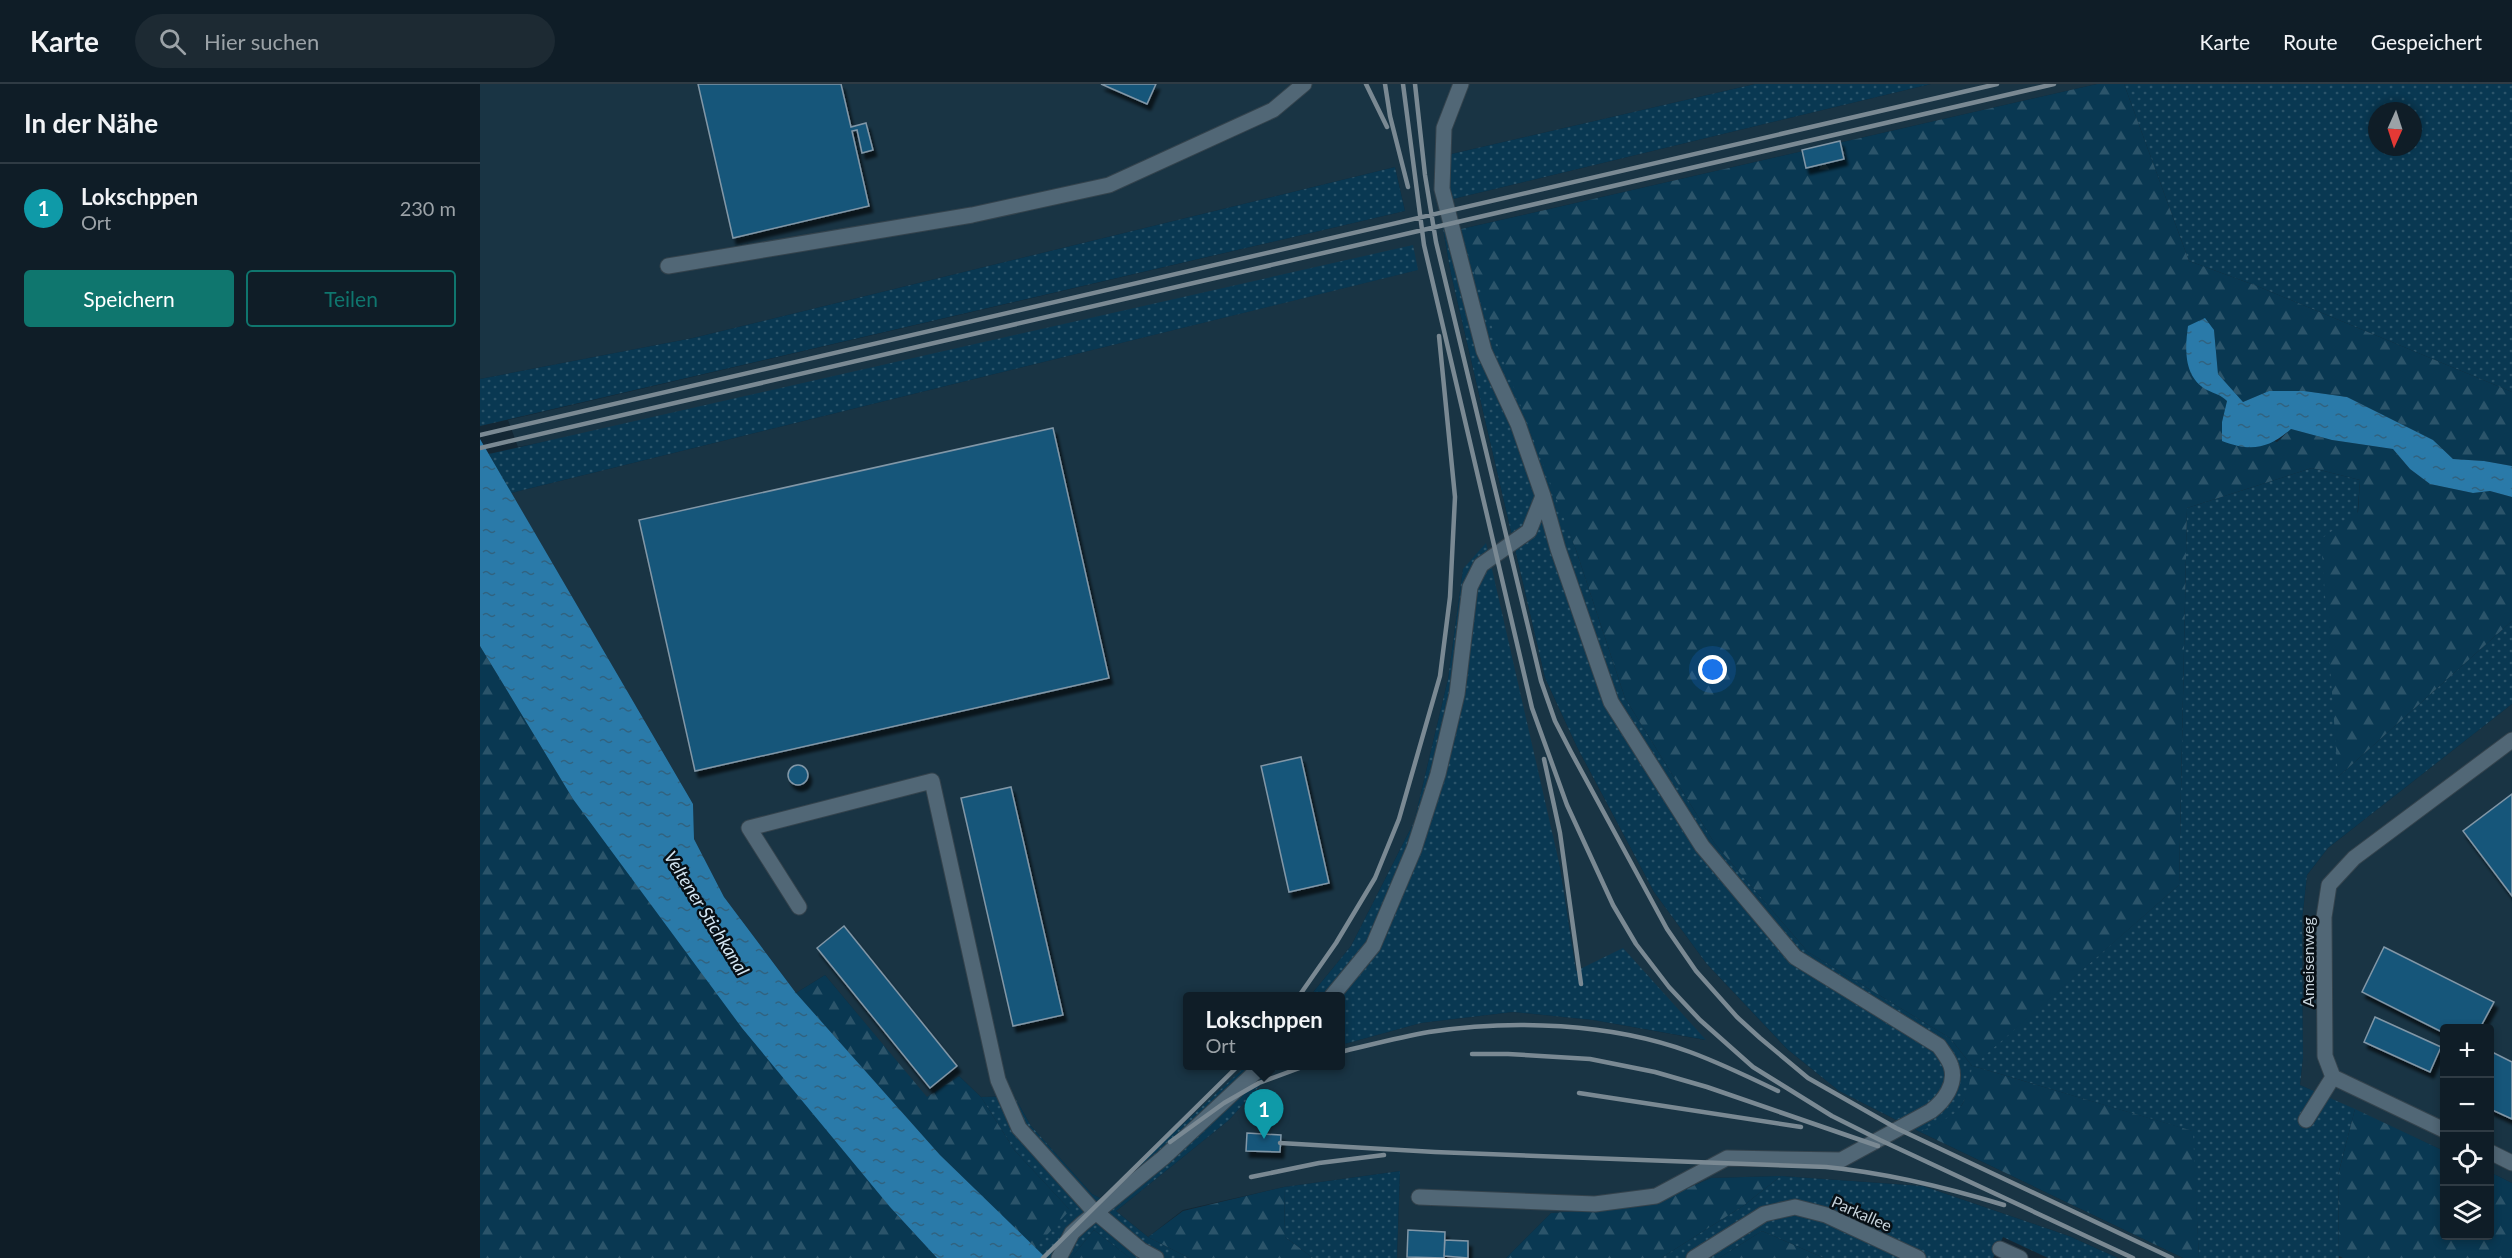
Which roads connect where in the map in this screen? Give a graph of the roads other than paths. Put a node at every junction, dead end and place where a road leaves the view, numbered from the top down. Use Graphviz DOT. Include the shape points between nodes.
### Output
graph roads {
  1 [pos="1304,84"];
  2 [pos="1461,84"];
  3 [pos="668,266"];
  4 [pos="1543,496"];
  5 [pos="2512,740"];
  6 [pos="799,906"];
  7 [pos="1335,992"];
  8 [pos="1257,1070"];
  9 [pos="2333,1077"];
  10 [pos="2306,1120"];
  11 [pos="2440,1128"];
  12 [pos="2494,1154"];
  13 [pos="2512,1163"];
  14 [pos="1419,1197"];
  15 [pos="1095,1212"];
  16 [pos="2000,1249"];
  17 [pos="1059,1258"];
  18 [pos="1156,1258"];
  19 [pos="1694,1258"];
  20 [pos="1918,1258"];
  21 [pos="2020,1258"];
  1 -- 3 [label="street" via="1273,110 1109,185 972,215"];
  2 -- 4 [label="street" via="1444,128 1442,189 1484,351 1518,424"];
  4 -- 7 [label="street" via="1529,531 1480,565 1470,586 1457,693 1438,774 1414,849 1373,946"];
  4 -- 14 [label="street" via="1611,702 1702,846 1795,957 1939,1046 1952,1067 1952,1083 1943,1102 1931,1111 1840,1160 1727,1158 1656,1196 1595,1204"];
  5 -- 9 [label="street, Ameisenweg" via="2354,858 2329,885 2324,917 2325,1056"];
  6 -- 15 [label="street" via="749,828 932,781 998,1080 1018,1128"];
  8 -- 15 [label="street" via="1163,1158"];
  9 -- 10 [label="street"];
  9 -- 11 [label="street"];
  12 -- 13 [label="street"];
  15 -- 17 [label="street" via="1072,1233"];
  15 -- 18 [label="street"];
  16 -- 21 [label="street"];
  19 -- 20 [label="street, Parkallee" via="1764,1214 1795,1208 1826,1215"];
}
